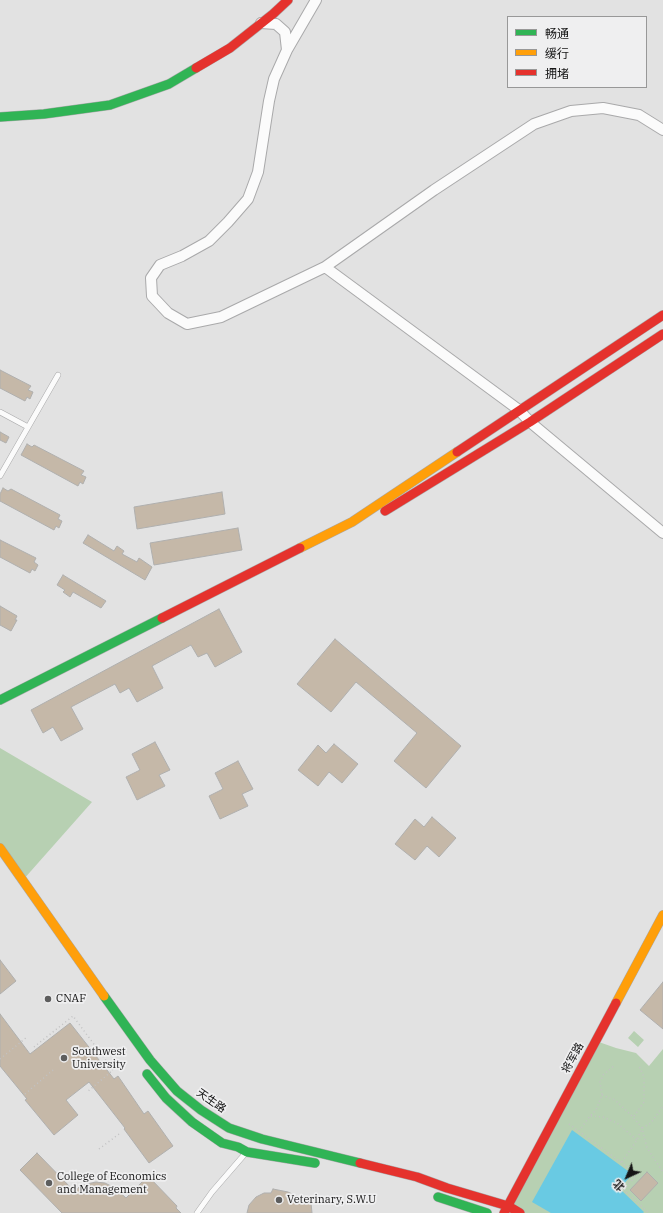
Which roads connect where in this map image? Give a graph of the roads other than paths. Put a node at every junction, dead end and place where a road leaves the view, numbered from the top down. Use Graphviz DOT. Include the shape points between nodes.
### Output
graph roads {
  1 [pos="288,0"];
  2 [pos="316,0"];
  3 [pos="261,23"];
  4 [pos="287,50"];
  5 [pos="0,117"];
  6 [pos="663,130"];
  7 [pos="325,267"];
  8 [pos="663,315"];
  9 [pos="663,334"];
  10 [pos="58,375"];
  11 [pos="519,410"];
  12 [pos="0,412"];
  13 [pos="530,422"];
  14 [pos="28,427"];
  15 [pos="0,476"];
  16 [pos="663,533"];
  17 [pos="249,574"];
  18 [pos="0,700"];
  19 [pos="0,848"];
  20 [pos="663,915"];
  21 [pos="140,1066"];
  22 [pos="255,1145"];
  23 [pos="326,1166"];
  24 [pos="428,1193"];
  25 [pos="506,1209"];
  26 [pos="197,1213"];
  27 [pos="487,1213"];
  28 [pos="520,1213"];
  1 -- 3 [label="main road"];
  2 -- 4 [label="street"];
  3 -- 4 [label="street" via="276,24 285,32"];
  3 -- 5 [label="main road" via="230,48 169,84 110,105"];
  4 -- 7 [label="street" via="274,79 258,172 248,199 209,241 160,265 151,278 152,296 168,313 187,324 221,317"];
  6 -- 7 [label="street" via="639,116 603,108 571,111 534,124"];
  7 -- 11 [label="street"];
  8 -- 11 [label="main road"];
  9 -- 13 [label="main road"];
  10 -- 14 [label="lane"];
  11 -- 13 [label="street"];
  11 -- 17 [label="main road" via="352,522"];
  12 -- 14 [label="lane"];
  13 -- 16 [label="street"];
  13 -- 17 [label="main road" via="359,527"];
  14 -- 15 [label="lane"];
  17 -- 18 [label="main road"];
  19 -- 22 [label="main road, 天生路" via="150,1060 177,1091"];
  20 -- 25 [label="main road, 将军路"];
  21 -- 22 [label="main road, 天生路" via="166,1098 192,1122 222,1143 238,1148"];
  22 -- 23 [label="main road, 天生路"];
  22 -- 25 [label="main road, 天生路" via="417,1177"];
  22 -- 26 [label="lane" via="212,1192"];
  24 -- 27 [label="main road"];
  25 -- 28 [label="main road, 天生路"];
}
